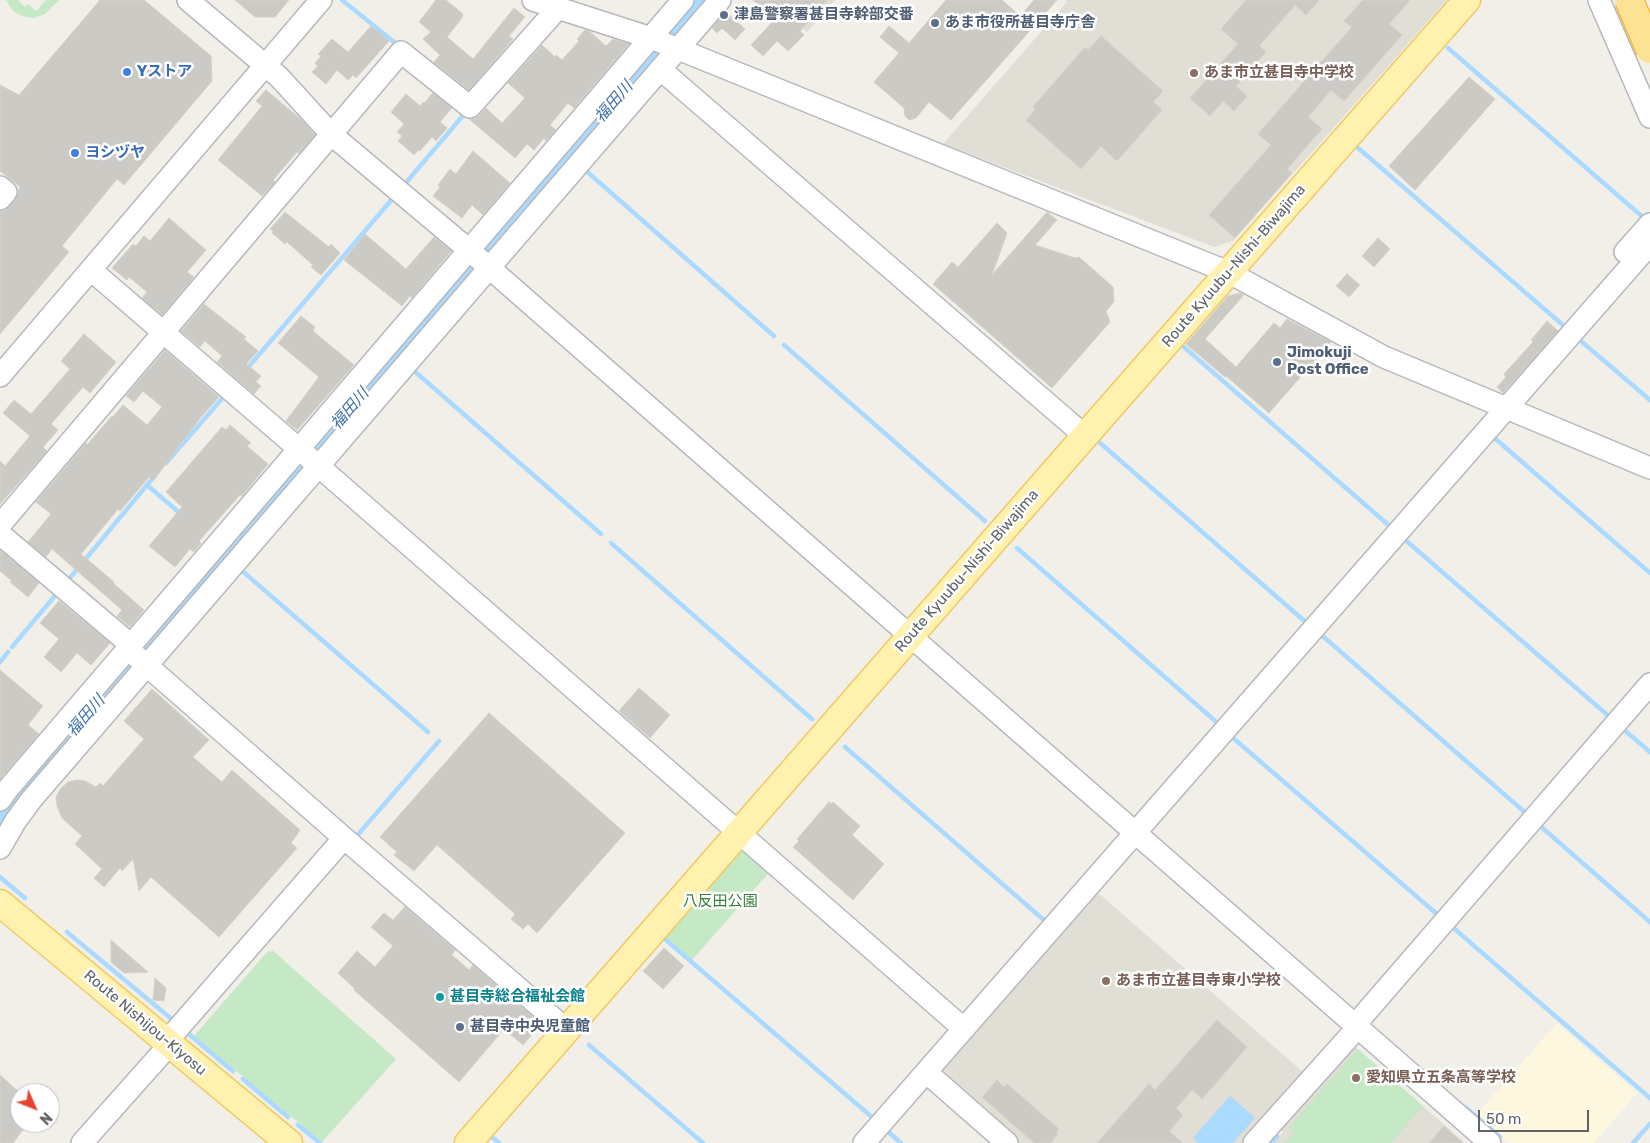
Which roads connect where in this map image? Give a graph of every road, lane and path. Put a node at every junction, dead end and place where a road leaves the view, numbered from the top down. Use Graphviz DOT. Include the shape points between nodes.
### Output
graph roads {
  1 [pos="188,0"];
  2 [pos="321,0"];
  3 [pos="533,0"];
  4 [pos="684,0"];
  5 [pos="720,0"];
  6 [pos="1467,0"];
  7 [pos="1599,0"];
  8 [pos="1629,0"];
  9 [pos="558,8"];
  10 [pos="1650,33"];
  11 [pos="651,38"];
  12 [pos="675,48"];
  13 [pos="1650,49"];
  14 [pos="266,65"];
  15 [pos="1628,68"];
  16 [pos="660,69"];
  17 [pos="1650,117"];
  18 [pos="332,135"];
  19 [pos="0,188"];
  20 [pos="0,199"];
  21 [pos="1650,224"];
  22 [pos="1650,244"];
  23 [pos="469,250"];
  24 [pos="1650,263"];
  25 [pos="488,267"];
  26 [pos="91,270"];
  27 [pos="1228,272"];
  28 [pos="1574,330"];
  29 [pos="164,333"];
  30 [pos="1,374"];
  31 [pos="1507,408"];
  32 [pos="1084,436"];
  33 [pos="299,449"];
  34 [pos="317,465"];
  35 [pos="1650,468"];
  36 [pos="0,525"];
  37 [pos="0,534"];
  38 [pos="910,636"];
  39 [pos="136,655"];
  40 [pos="1650,684"];
  41 [pos="2,791"];
  42 [pos="739,832"];
  43 [pos="1135,833"];
  44 [pos="344,838"];
  45 [pos="0,848"];
  46 [pos="0,904"];
  47 [pos="1356,1026"];
  48 [pos="964,1028"];
  49 [pos="567,1030"];
  50 [pos="168,1042"];
  51 [pos="926,1072"];
  52 [pos="82,1143"];
  53 [pos="289,1143"];
  54 [pos="468,1143"];
  55 [pos="864,1143"];
  56 [pos="1007,1143"];
  57 [pos="1254,1143"];
  58 [pos="1490,1143"];
  1 -- 14 [label="street"];
  2 -- 14 [label="street"];
  3 -- 9 [label="street"];
  4 -- 11 [label="street"];
  5 -- 12 [label="street"];
  6 -- 27 [label="main road, Route Kyuubu-Nishi-Biwajima"];
  7 -- 15 [label="street"];
  8 -- 13 [label="highway, bridge"];
  9 -- 11 [label="street"];
  9 -- 18 [label="street" via="470,107 401,52"];
  10 -- 15 [label="street"];
  11 -- 12 [label="street"];
  11 -- 23 [label="street"];
  12 -- 16 [label="street"];
  12 -- 27 [label="street"];
  14 -- 18 [label="street"];
  14 -- 26 [label="street"];
  15 -- 17 [label="street"];
  16 -- 25 [label="street"];
  16 -- 32 [label="street"];
  18 -- 23 [label="street"];
  18 -- 29 [label="street"];
  19 -- 20 [label="street" via="6,192"];
  21 -- 28 [label="street" via="1594,286"];
  22 -- 28 [label="street"];
  23 -- 25 [label="street"];
  23 -- 33 [label="street"];
  24 -- 28 [label="street" via="1616,300"];
  25 -- 34 [label="street"];
  25 -- 38 [label="street"];
  26 -- 29 [label="street"];
  26 -- 30 [label="street"];
  27 -- 31 [label="street" via="1384,357"];
  27 -- 32 [label="main road, Route Kyuubu-Nishi-Biwajima"];
  28 -- 31 [label="street"];
  29 -- 33 [label="street"];
  29 -- 36 [label="street"];
  31 -- 35 [label="street"];
  31 -- 43 [label="street"];
  32 -- 38 [label="main road, Route Kyuubu-Nishi-Biwajima"];
  33 -- 34 [label="street"];
  33 -- 39 [label="street"];
  34 -- 39 [label="street"];
  34 -- 42 [label="street"];
  37 -- 39 [label="street"];
  38 -- 42 [label="main road, Route Kyuubu-Nishi-Biwajima"];
  38 -- 43 [label="street"];
  39 -- 41 [label="street"];
  39 -- 44 [label="street"];
  39 -- 45 [label="street" via="15,822"];
  40 -- 47 [label="street"];
  42 -- 48 [label="street"];
  42 -- 49 [label="main road, Route Kyuubu-Nishi-Biwajima"];
  43 -- 47 [label="street"];
  43 -- 48 [label="street"];
  44 -- 49 [label="street"];
  44 -- 50 [label="street"];
  46 -- 50 [label="main road, Route Nishijou-Kiyosu"];
  47 -- 57 [label="street"];
  47 -- 58 [label="street"];
  48 -- 51 [label="street"];
  49 -- 54 [label="main road, Route Kyuubu-Nishi-Biwajima"];
  50 -- 52 [label="street"];
  50 -- 53 [label="main road, Route Nishijou-Kiyosu"];
  51 -- 55 [label="street"];
  51 -- 56 [label="street"];
}
